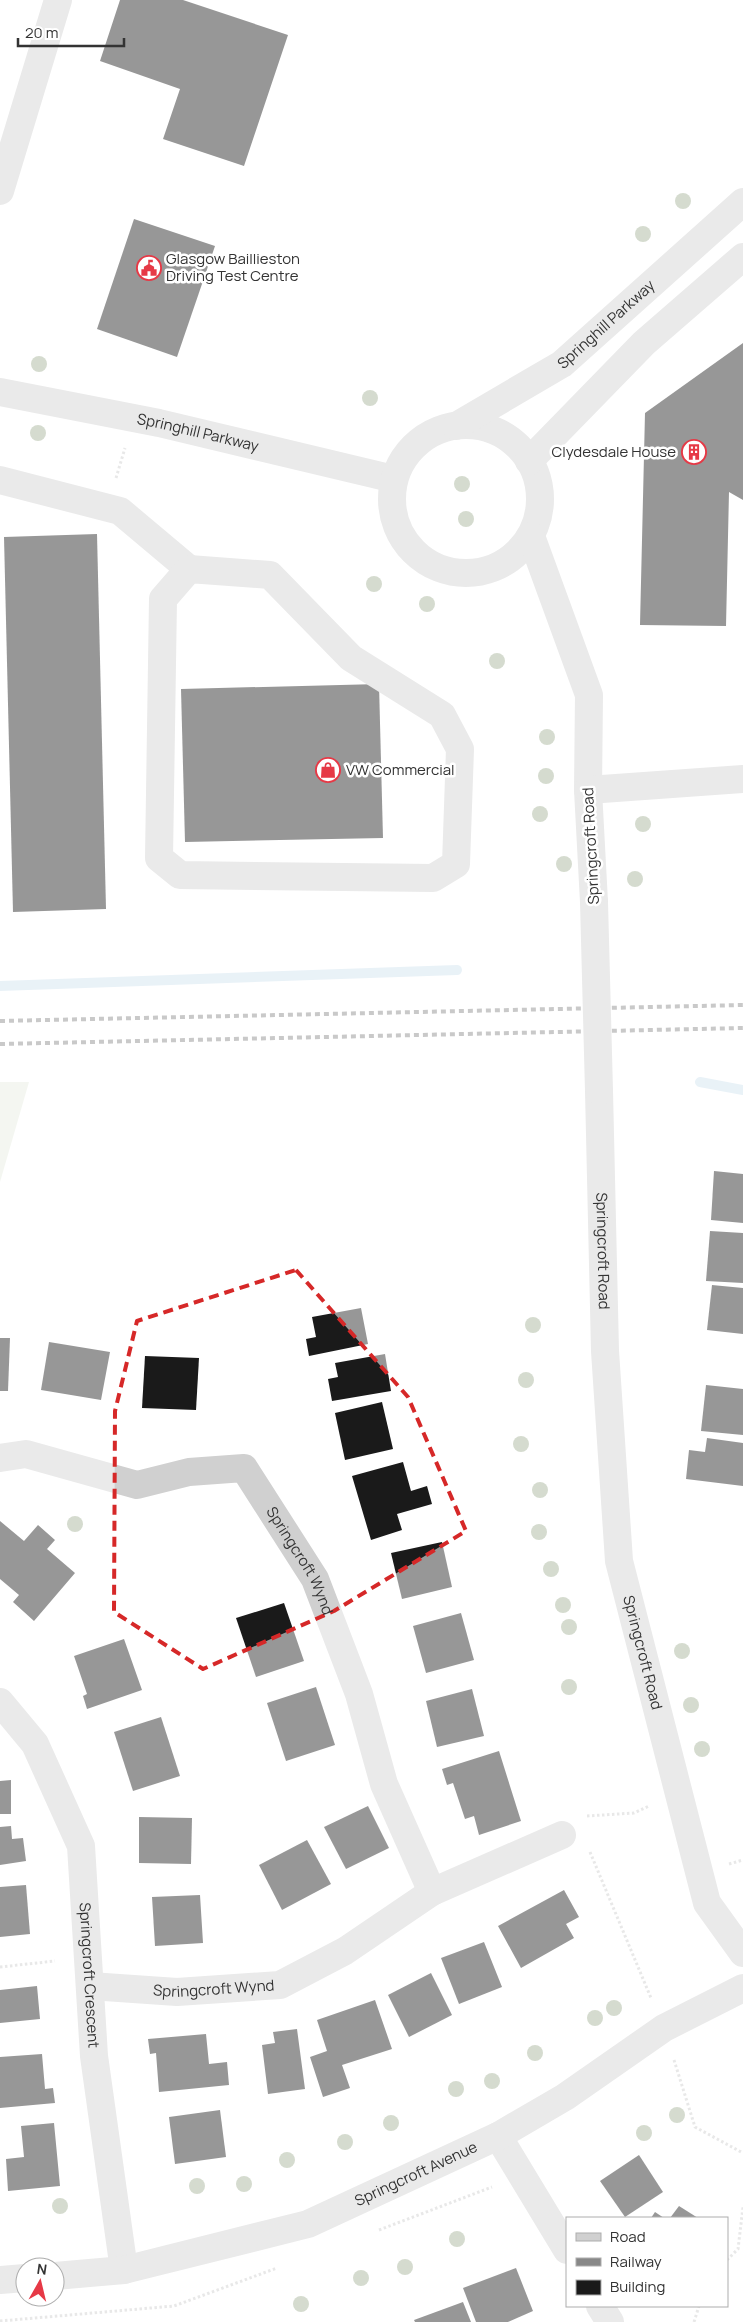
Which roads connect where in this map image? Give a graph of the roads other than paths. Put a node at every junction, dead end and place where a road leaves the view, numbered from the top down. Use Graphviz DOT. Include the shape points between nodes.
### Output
graph roads {
  1 [pos="58,0"];
  2 [pos="0,191"];
  3 [pos="743,202"];
  4 [pos="743,256"];
  5 [pos="0,392"];
  6 [pos="456,426"];
  7 [pos="530,461"];
  8 [pos="394,479"];
  9 [pos="0,480"];
  10 [pos="531,536"];
  11 [pos="189,570"];
  12 [pos="743,779"];
  13 [pos="588,790"];
  14 [pos="0,1458"];
  15 [pos="0,1702"];
  16 [pos="574,1840"];
  17 [pos="432,1892"];
  18 [pos="743,1953"];
  19 [pos="90,1986"];
  20 [pos="743,1988"];
  21 [pos="498,2136"];
  22 [pos="566,2248"];
  23 [pos="124,2270"];
  24 [pos="65,2275"];
  25 [pos="15,2279"];
  26 [pos="0,2280"];
  27 [pos="601,2307"];
  28 [pos="610,2322"];
  1 -- 2 [label="street"];
  3 -- 6 [label="street, Springhill Parkway" via="562,364"];
  4 -- 7 [label="street" via="644,343"];
  5 -- 8 [label="street, Springhill Parkway" via="134,418"];
  6 -- 7 [label="street" via="477,426 498,432 516,444"];
  6 -- 8 [label="street" via="435,432 417,444 403,460"];
  7 -- 10 [label="street" via="541,498"];
  8 -- 10 [label="street" via="392,503 396,526 409,547 434,566 449,572 473,574 496,567 516,555"];
  9 -- 11 [label="street" via="120,511"];
  10 -- 13 [label="street, Springcroft Road" via="589,696"];
  11 -- 11 [label="street" via="270,575 351,658 442,715 460,749 456,864 432,878 180,875 158,858 164,599"];
  12 -- 13 [label="street"];
  13 -- 18 [label="street, Springcroft Road, bridge" via="594,902 605,1351 618,1561 707,1903"];
  14 -- 17 [label="street, Springcroft Wynd" via="26,1454 137,1485 189,1472 244,1468 315,1579 359,1694 384,1784"];
  15 -- 19 [label="street, Springcroft Crescent" via="35,1744 81,1846"];
  16 -- 17 [label="street, Springcroft Wynd"];
  17 -- 19 [label="street, Springcroft Wynd" via="345,1951 280,1985 178,1992"];
  19 -- 23 [label="street, Springcroft Crescent" via="94,2056"];
  20 -- 21 [label="street, Springcroft Avenue" via="664,2028 565,2097"];
  21 -- 22 [label="street"];
  21 -- 23 [label="street, Springcroft Avenue" via="308,2224"];
  23 -- 24 [label="street, Springcroft Avenue"];
  25 -- 26 [label="street"];
  27 -- 28 [label="street"];
}
